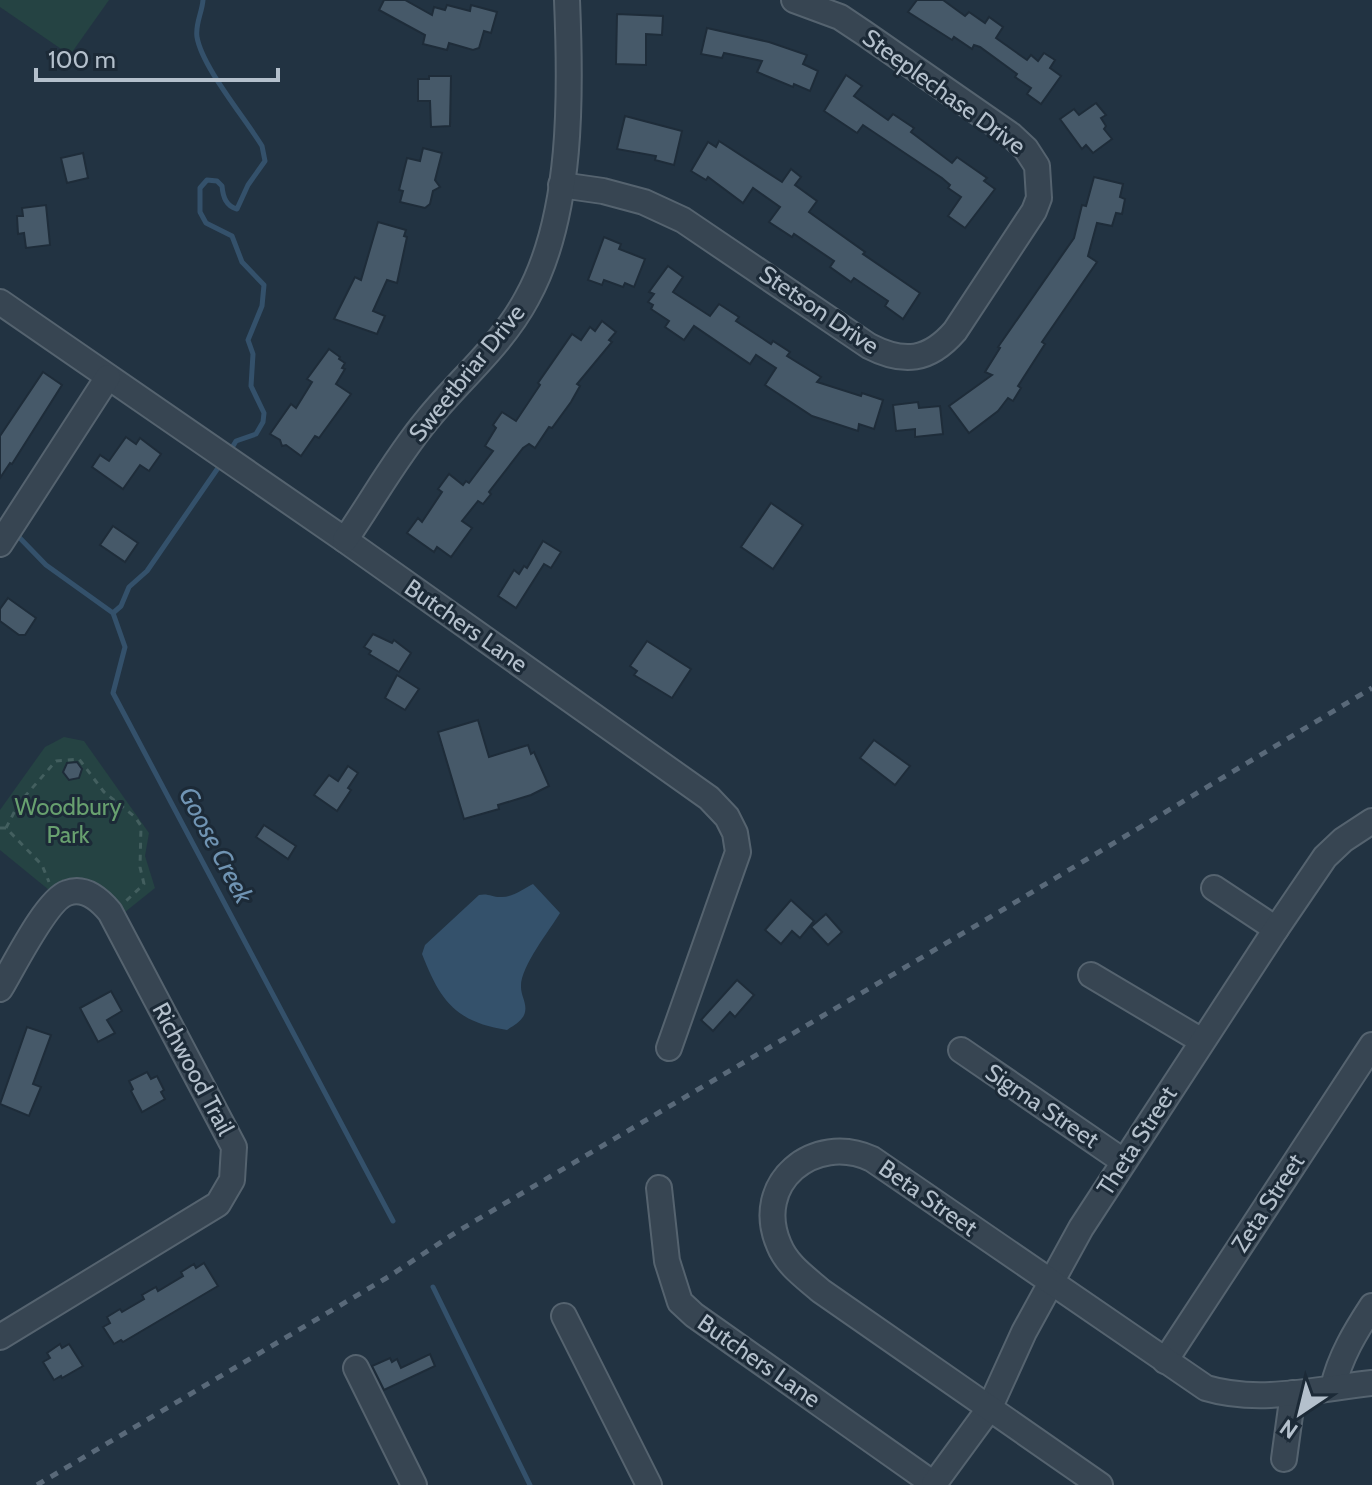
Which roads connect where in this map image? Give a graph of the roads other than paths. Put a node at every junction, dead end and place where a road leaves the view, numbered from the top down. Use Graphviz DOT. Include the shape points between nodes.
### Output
graph roads {
  1 [pos="567,0"];
  2 [pos="794,0"];
  3 [pos="1039,175"];
  4 [pos="561,185"];
  5 [pos="0,302"];
  6 [pos="108,377"];
  7 [pos="345,540"];
  8 [pos="0,544"];
  9 [pos="1372,821"];
  10 [pos="1214,888"];
  11 [pos="1276,929"];
  12 [pos="1091,975"];
  13 [pos="0,989"];
  14 [pos="1202,1041"];
  15 [pos="1372,1045"];
  16 [pos="669,1048"];
  17 [pos="961,1050"];
  18 [pos="1123,1161"];
  19 [pos="659,1188"];
  20 [pos="1049,1282"];
  21 [pos="1372,1306"];
  22 [pos="564,1316"];
  23 [pos="0,1337"];
  24 [pos="1165,1361"];
  25 [pos="356,1368"];
  26 [pos="1372,1383"];
  27 [pos="1333,1387"];
  28 [pos="1293,1393"];
  29 [pos="989,1409"];
  30 [pos="1284,1459"];
  31 [pos="414,1485"];
  32 [pos="649,1485"];
  33 [pos="934,1485"];
  34 [pos="1100,1485"];
  1 -- 4 [label="street, Sweetbriar Drive" via="568,120"];
  2 -- 3 [label="street, Steeplechase Drive" via="840,17 1011,135 1026,149"];
  3 -- 4 [label="street, Stetson Drive" via="1034,211 955,331 939,347 911,358 869,346 683,220 644,202"];
  4 -- 7 [label="street, Sweetbriar Drive" via="549,244 516,318 424,422"];
  5 -- 6 [label="street, Butchers Lane"];
  6 -- 7 [label="street, Butchers Lane"];
  6 -- 8 [label="street"];
  7 -- 16 [label="street, Butchers Lane" via="709,798 727,817 736,841 736,864"];
  9 -- 11 [label="street, Theta Street" via="1325,857"];
  10 -- 11 [label="street"];
  11 -- 14 [label="street, Theta Street"];
  12 -- 14 [label="street"];
  13 -- 23 [label="street, Richwood Trail" via="48,909 67,893 98,898 234,1147 232,1180 218,1204"];
  14 -- 18 [label="street, Theta Street"];
  15 -- 24 [label="street, Zeta Street"];
  17 -- 18 [label="street, Sigma Street"];
  18 -- 20 [label="street, Theta Street"];
  19 -- 33 [label="street, Butchers Lane" via="667,1261 680,1302"];
  20 -- 24 [label="street, Beta Street"];
  20 -- 29 [label="street, Theta Street"];
  20 -- 29 [label="street, Beta Street" via="861,1154 830,1150 810,1157 784,1178 776,1193 773,1228 790,1263 821,1291"];
  21 -- 27 [label="street" via="1351,1339"];
  22 -- 32 [label="street"];
  24 -- 28 [label="street, Beta Street" via="1191,1380 1223,1393"];
  25 -- 31 [label="street"];
  26 -- 27 [label="street, Beta Street"];
  27 -- 28 [label="street, Beta Street"];
  28 -- 30 [label="street"];
  29 -- 33 [label="street, Theta Street"];
  29 -- 34 [label="street, Beta Street"];
}
